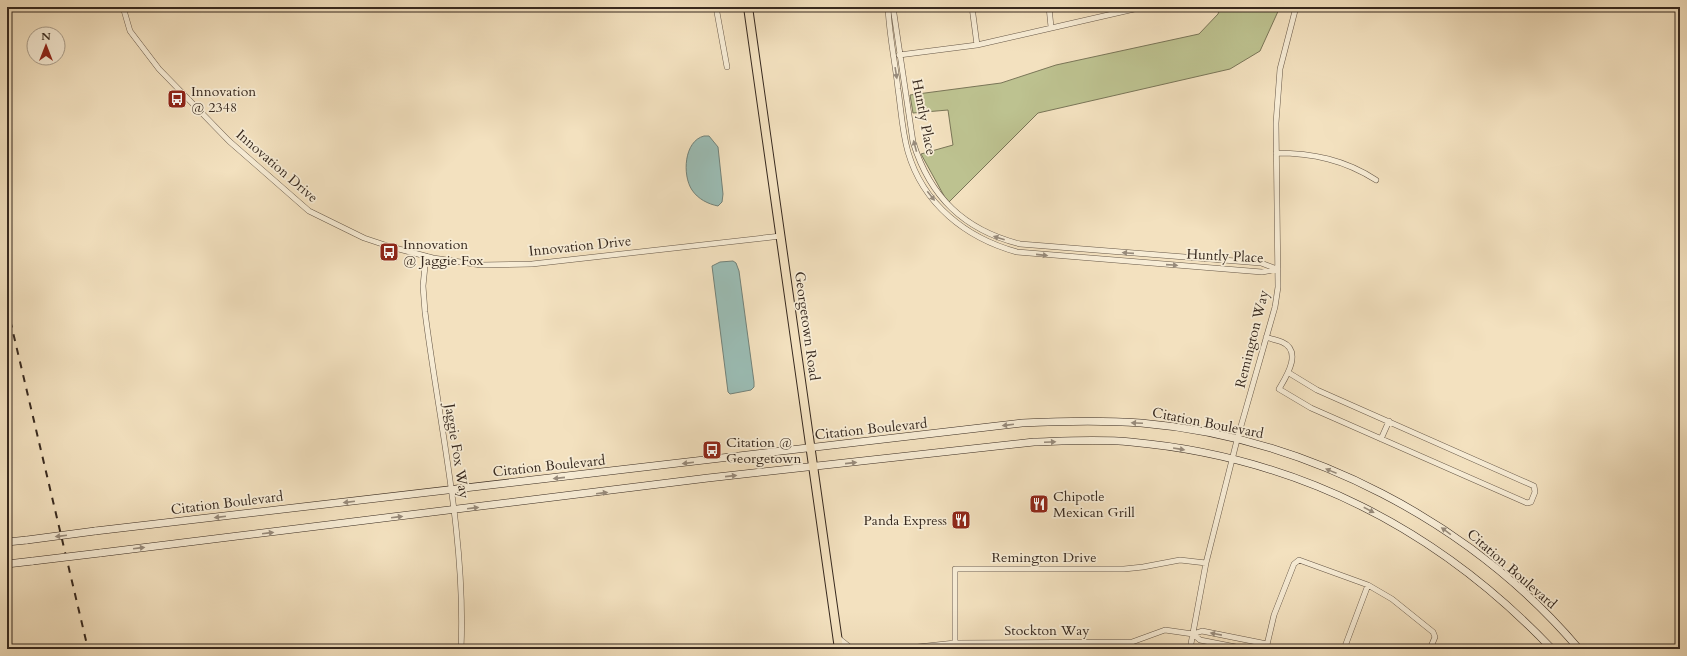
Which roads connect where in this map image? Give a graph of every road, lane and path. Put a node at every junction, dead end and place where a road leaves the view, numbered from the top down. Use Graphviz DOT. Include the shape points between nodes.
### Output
graph roads {
  1 [pos="123,7"];
  2 [pos="716,7"];
  3 [pos="748,7"];
  4 [pos="888,7"];
  5 [pos="893,7"];
  6 [pos="972,7"];
  7 [pos="1049,7"];
  8 [pos="1143,7"];
  9 [pos="1296,7"];
  10 [pos="1127,8"];
  11 [pos="1051,27"];
  12 [pos="977,45"];
  13 [pos="900,54"];
  14 [pos="893,55"];
  15 [pos="727,67"];
  16 [pos="1276,153"];
  17 [pos="1376,180"];
  18 [pos="781,236"];
  19 [pos="426,256"];
  20 [pos="1278,269"];
  21 [pos="1266,337"];
  22 [pos="1289,373"];
  23 [pos="1389,421"];
  24 [pos="1381,439"];
  25 [pos="1237,440"];
  26 [pos="810,448"];
  27 [pos="1234,458"];
  28 [pos="812,467"];
  29 [pos="450,490"];
  30 [pos="454,510"];
  31 [pos="7,542"];
  32 [pos="1206,563"];
  33 [pos="7,564"];
  34 [pos="1368,585"];
  35 [pos="1193,634"];
  36 [pos="836,636"];
  37 [pos="955,643"];
  38 [pos="1266,647"];
  39 [pos="461,649"];
  40 [pos="838,649"];
  41 [pos="852,649"];
  42 [pos="899,649"];
  43 [pos="1190,649"];
  44 [pos="1246,649"];
  45 [pos="1344,649"];
  46 [pos="1430,649"];
  47 [pos="1552,649"];
  48 [pos="1579,649"];
  1 -- 19 [label="street, Innovation Drive" via="130,31 159,69 229,140 309,211 364,238"];
  2 -- 15 [label="street"];
  3 -- 18 [label="main road, Georgetown Road"];
  4 -- 14 [label="street, Huntly Place"];
  5 -- 13 [label="street, Huntly Place"];
  6 -- 12 [label="street"];
  7 -- 11 [label="street"];
  8 -- 10 [label="street"];
  9 -- 16 [label="street, Remington Way" via="1280,69"];
  10 -- 11 [label="street"];
  11 -- 12 [label="street"];
  12 -- 13 [label="street"];
  13 -- 14 [label="street"];
  20 -- 13 [label="street, Huntly Place, one-way" via="1261,263 1020,244 1000,239 979,229 949,206 927,177 918,158 913,142"];
  14 -- 20 [label="street, Huntly Place, one-way" via="904,134 912,164 922,185 945,214 975,237 994,246 1017,252 1262,272"];
  16 -- 17 [label="street" via="1321,156 1361,170"];
  16 -- 20 [label="street, Remington Way"];
  18 -- 19 [label="street, Innovation Drive" via="532,264 481,265"];
  18 -- 26 [label="main road, Georgetown Road"];
  19 -- 29 [label="street, Jaggie Fox Way" via="423,286 425,312"];
  20 -- 21 [label="street, Remington Way" via="1275,307"];
  21 -- 22 [label="street" via="1284,342 1291,350"];
  21 -- 25 [label="street, Remington Way"];
  22 -- 23 [label="street" via="1317,390"];
  22 -- 24 [label="street" via="1278,389 1311,408"];
  23 -- 24 [label="street"];
  23 -- 24 [label="street" via="1534,486 1535,492 1531,502 1527,503"];
  25 -- 26 [label="main road, Citation Boulevard, one-way" via="1187,429 1140,423 1057,421"];
  25 -- 27 [label="street, Remington Way"];
  48 -- 25 [label="main road, Citation Boulevard, one-way" via="1542,609 1506,577 1440,527 1398,502 1350,479 1314,464"];
  26 -- 28 [label="main road, Georgetown Road"];
  26 -- 29 [label="main road, Citation Boulevard, one-way"];
  28 -- 27 [label="main road, one-way" via="1034,442 1069,441 1130,442"];
  27 -- 32 [label="street, Remington Way"];
  27 -- 47 [label="main road, one-way" via="1329,492 1400,526 1480,581"];
  30 -- 28 [label="main road, one-way"];
  28 -- 36 [label="main road, Georgetown Road"];
  29 -- 30 [label="street, Jaggie Fox Way"];
  29 -- 31 [label="main road, Citation Boulevard, one-way, bridge"];
  33 -- 30 [label="main road, one-way, bridge"];
  30 -- 39 [label="street, Jaggie Fox Way" via="460,574"];
  32 -- 35 [label="street, Remington Way"];
  32 -- 37 [label="street, Remington Drive" via="1180,560 1124,569 955,569"];
  34 -- 38 [label="street" via="1297,561 1274,615"];
  34 -- 45 [label="street"];
  34 -- 46 [label="street" via="1392,599 1433,632 1435,637"];
  35 -- 37 [label="street, Stockton Way" via="1165,630 1132,642"];
  38 -- 35 [label="street, Stockton Way, one-way" via="1202,631"];
  35 -- 43 [label="street, Remington Way"];
  35 -- 44 [label="street, Stockton Way" via="1200,640"];
  36 -- 40 [label="main road, Georgetown Road"];
  36 -- 41 [label="street"];
  37 -- 42 [label="street, Stockton Way"];
}
